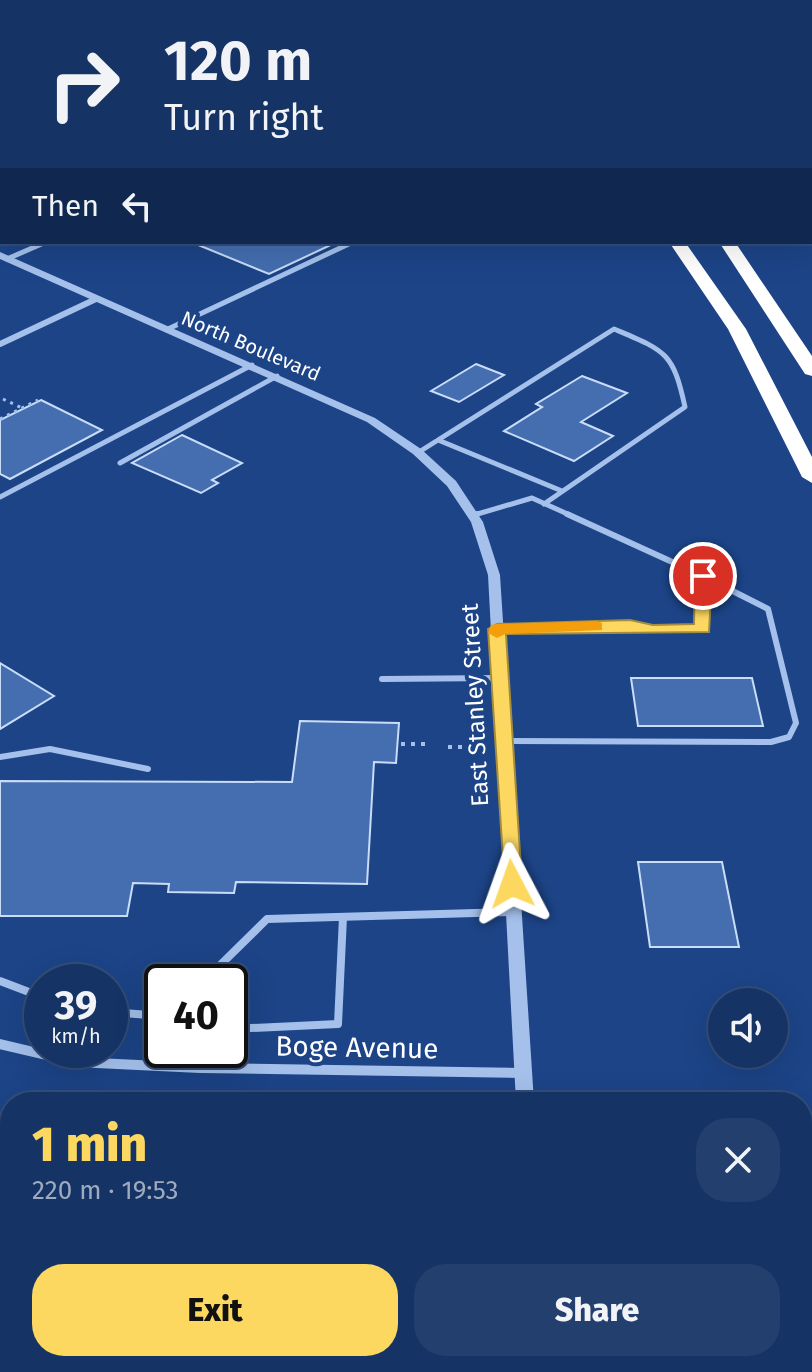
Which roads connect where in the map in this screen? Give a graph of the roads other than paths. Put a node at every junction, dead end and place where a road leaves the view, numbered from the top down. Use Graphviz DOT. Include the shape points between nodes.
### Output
graph roads {
  1 [pos="40,244"];
  2 [pos="349,244"];
  3 [pos="678,244"];
  4 [pos="728,244"];
  5 [pos="4,257"];
  6 [pos="96,299"];
  7 [pos="168,329"];
  8 [pos="0,344"];
  9 [pos="252,365"];
  10 [pos="812,370"];
  11 [pos="277,376"];
  12 [pos="438,440"];
  13 [pos="419,452"];
  14 [pos="120,463"];
  15 [pos="812,477"];
  16 [pos="562,491"];
  17 [pos="0,497"];
  18 [pos="544,504"];
  19 [pos="471,508"];
  20 [pos="703,576"];
  21 [pos="497,629"];
  22 [pos="499,678"];
  23 [pos="382,679"];
  24 [pos="503,741"];
  25 [pos="0,757"];
  26 [pos="148,769"];
  27 [pos="514,912"];
  28 [pos="343,917"];
  29 [pos="221,964"];
  30 [pos="0,981"];
  31 [pos="24,990"];
  32 [pos="248,1028"];
  33 [pos="0,1044"];
  34 [pos="524,1073"];
  35 [pos="525,1092"];
  1 -- 5 [label="lane"];
  2 -- 7 [label="lane"];
  3 -- 15 [label="highway" via="737,329"];
  4 -- 10 [label="highway"];
  5 -- 6 [label="street, North Boulevard"];
  6 -- 7 [label="street, North Boulevard"];
  6 -- 8 [label="street"];
  7 -- 9 [label="street, North Boulevard"];
  9 -- 11 [label="street, North Boulevard"];
  9 -- 17 [label="lane"];
  11 -- 13 [label="street, North Boulevard" via="371,420"];
  11 -- 14 [label="lane"];
  12 -- 13 [label="lane"];
  12 -- 16 [label="lane"];
  12 -- 16 [label="lane" via="614,329 650,344 676,366 685,407"];
  13 -- 19 [label="street, North Boulevard" via="445,474"];
  16 -- 18 [label="lane"];
  18 -- 19 [label="lane" via="532,498"];
  18 -- 20 [label="lane"];
  19 -- 21 [label="street, East Stanley Street" via="486,538 494,575"];
  20 -- 21 [label="lane" via="703,629"];
  20 -- 24 [label="lane" via="768,609 796,723 789,737 771,742"];
  21 -- 22 [label="street, East Stanley Street"];
  22 -- 23 [label="lane"];
  22 -- 24 [label="street, East Stanley Street"];
  24 -- 27 [label="street, East Stanley Street"];
  25 -- 26 [label="lane" via="50,749"];
  27 -- 28 [label="lane"];
  27 -- 34 [label="street, East Stanley Street"];
  28 -- 29 [label="lane" via="267,919"];
  28 -- 32 [label="lane" via="338,1024"];
  30 -- 31 [label="lane"];
  33 -- 34 [label="street, Boge Avenue" via="76,1062"];
  34 -- 35 [label="street, East Stanley Street"];
}
